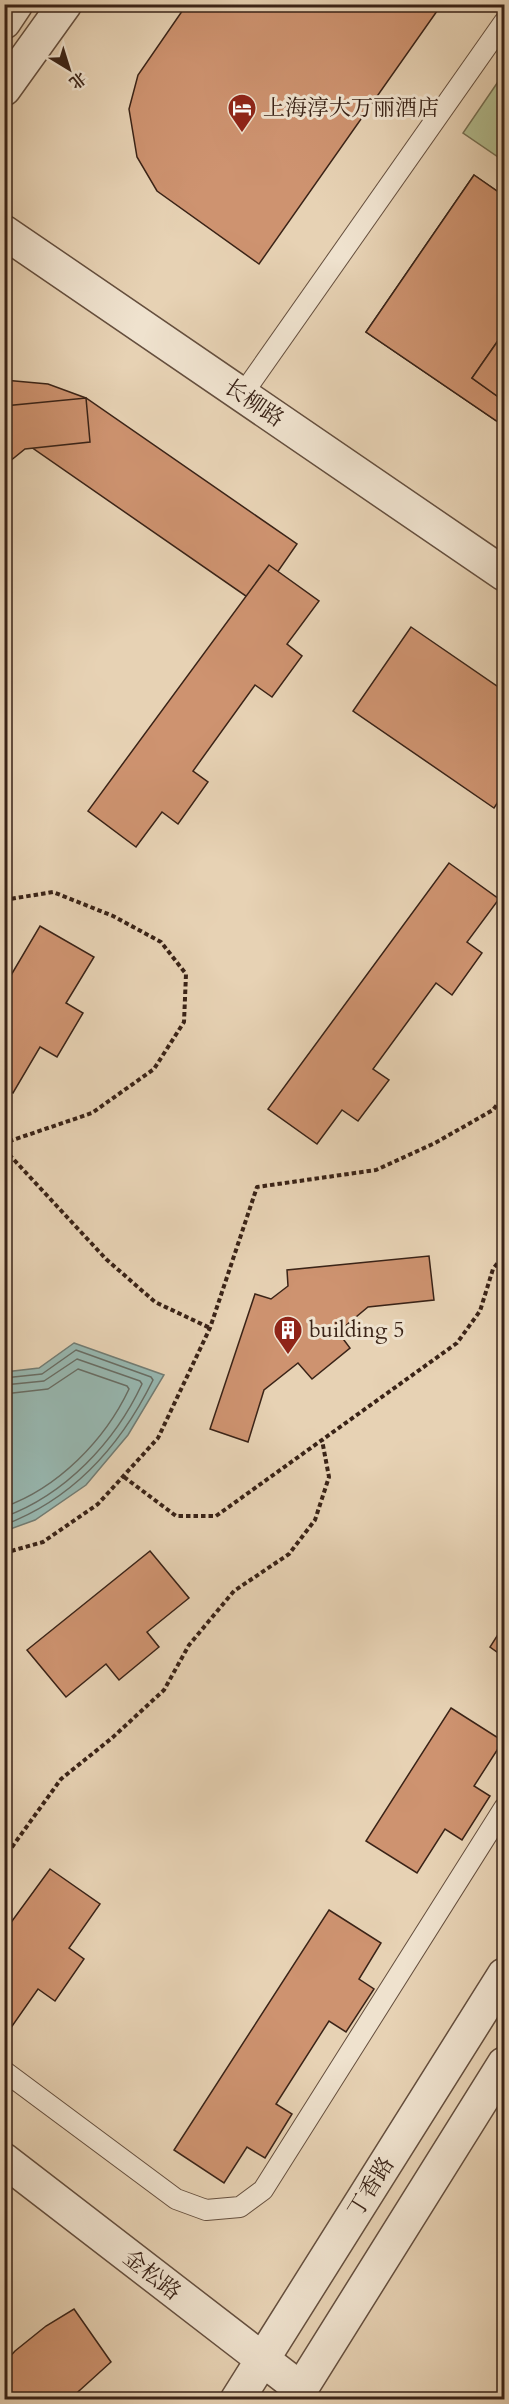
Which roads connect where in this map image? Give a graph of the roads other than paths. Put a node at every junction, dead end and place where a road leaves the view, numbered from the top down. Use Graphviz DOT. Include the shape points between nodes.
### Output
graph roads {
  1 [pos="16,4"];
  2 [pos="65,4"];
  3 [pos="4,22"];
  4 [pos="504,22"];
  5 [pos="4,89"];
  6 [pos="4,232"];
  7 [pos="242,395"];
  8 [pos="504,574"];
  9 [pos="504,1808"];
  10 [pos="504,1975"];
  11 [pos="504,2064"];
  12 [pos="4,2070"];
  13 [pos="4,2160"];
  14 [pos="262,2361"];
  15 [pos="298,2394"];
  16 [pos="237,2400"];
  1 -- 3 [label="street"];
  2 -- 5 [label="street"];
  4 -- 7 [label="lane"];
  6 -- 7 [label="street, 长柳路"];
  7 -- 8 [label="street, 长柳路"];
  9 -- 12 [label="lane" via="263,2190 240,2207 206,2210 176,2199"];
  10 -- 14 [label="street, 丁香路"];
  11 -- 15 [label="street"];
  13 -- 14 [label="street, 金松路"];
  14 -- 15 [label="street, 金松路"];
  14 -- 16 [label="street, 丁香路"];
}
